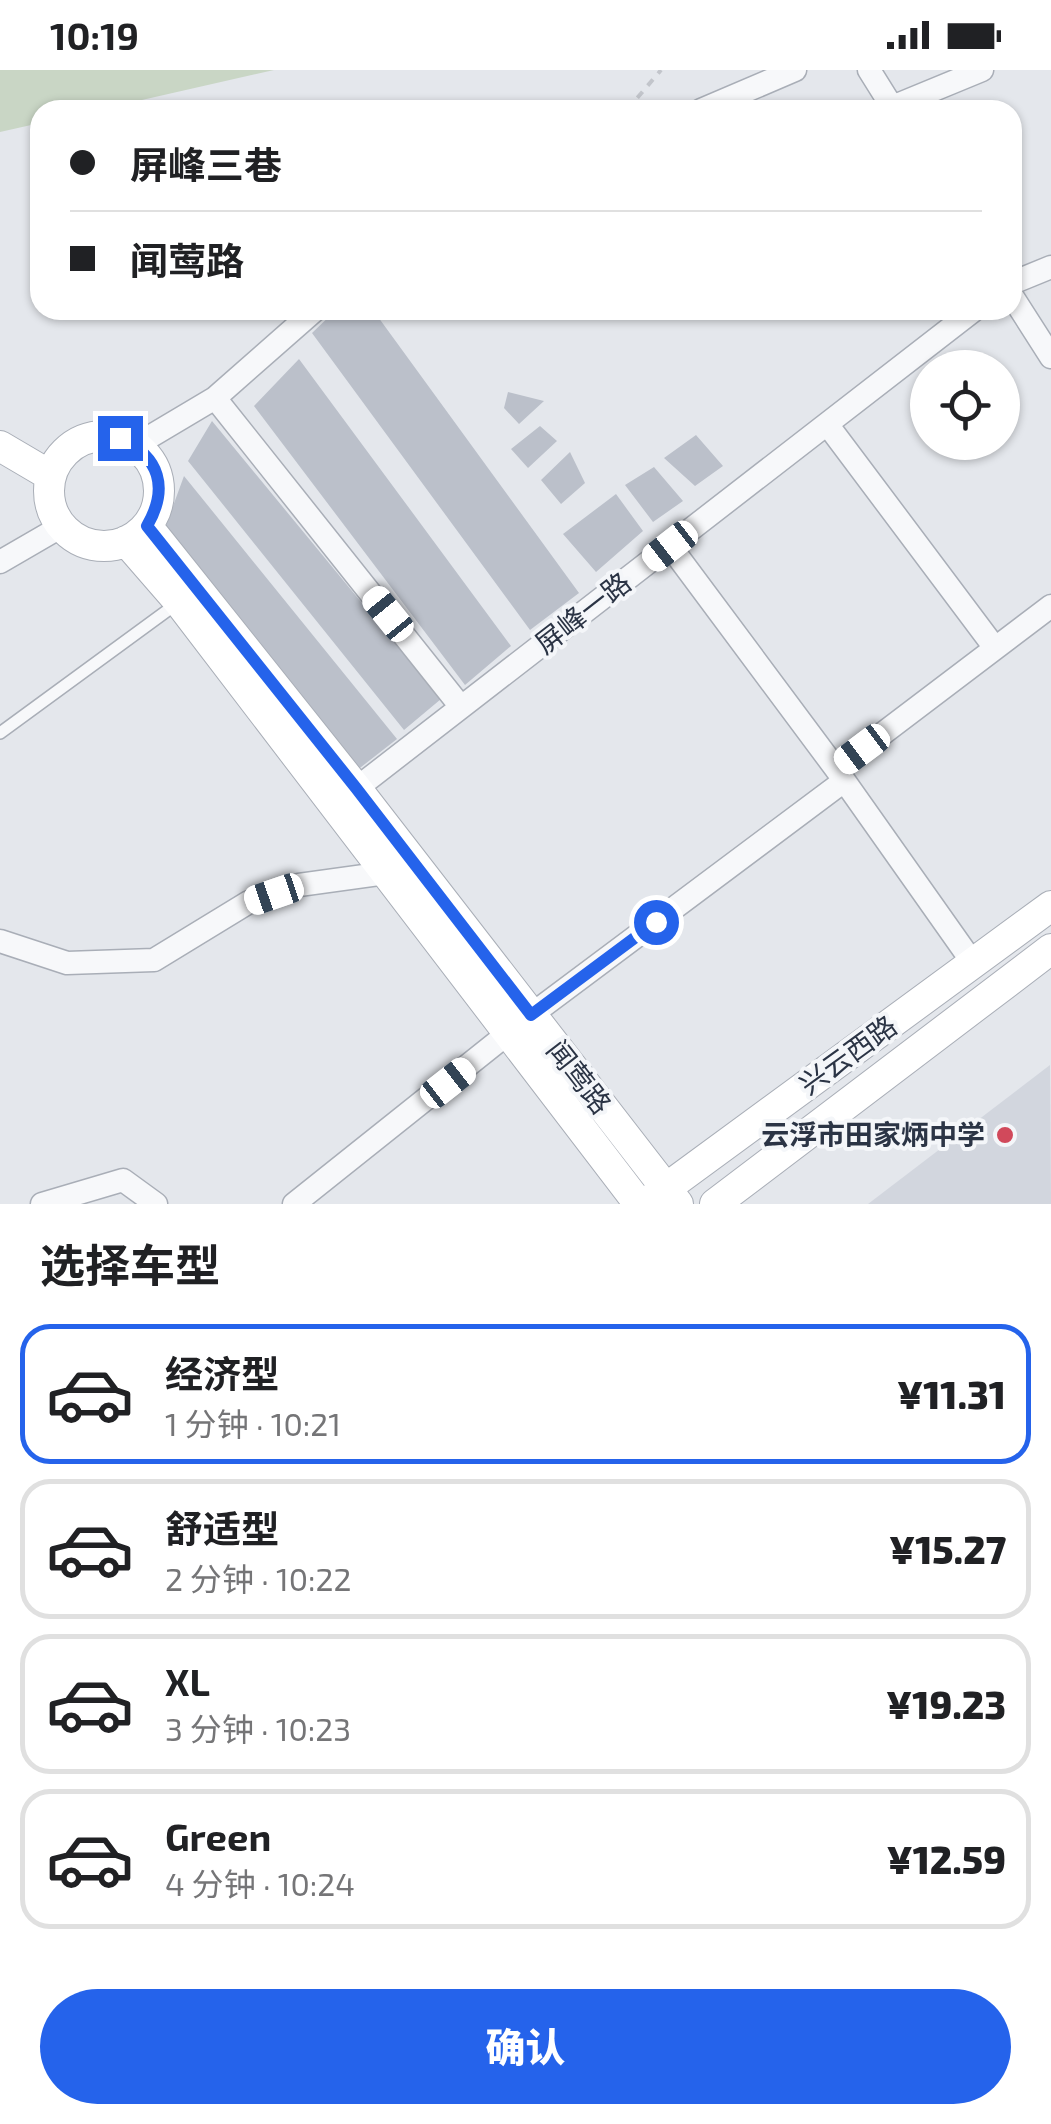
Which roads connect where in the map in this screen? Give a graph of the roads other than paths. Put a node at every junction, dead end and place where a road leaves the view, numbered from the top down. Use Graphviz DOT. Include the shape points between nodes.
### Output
graph roads {
  1 [pos="795,70"];
  2 [pos="869,70"];
  3 [pos="982,70"];
  4 [pos="724,100"];
  5 [pos="885,100"];
  6 [pos="911,100"];
  7 [pos="1051,267"];
  8 [pos="1022,279"];
  9 [pos="1022,311"];
  10 [pos="304,320"];
  11 [pos="961,320"];
  12 [pos="1051,356"];
  13 [pos="215,398"];
  14 [pos="827,424"];
  15 [pos="136,445"];
  16 [pos="0,446"];
  17 [pos="0,462"];
  18 [pos="50,483"];
  19 [pos="62,526"];
  20 [pos="136,534"];
  21 [pos="670,546"];
  22 [pos="0,562"];
  23 [pos="179,602"];
  24 [pos="1051,606"];
  25 [pos="996,648"];
  26 [pos="461,707"];
  27 [pos="0,734"];
  28 [pos="840,775"];
  29 [pos="345,797"];
  30 [pos="398,866"];
  31 [pos="1051,906"];
  32 [pos="0,940"];
  33 [pos="1051,949"];
  34 [pos="973,963"];
  35 [pos="520,1025"];
  36 [pos="657,1200"];
  37 [pos="42,1204"];
  38 [pos="156,1204"];
  39 [pos="294,1204"];
  40 [pos="715,1204"];
  1 -- 4 [label="street"];
  2 -- 5 [label="street"];
  3 -- 6 [label="street"];
  7 -- 8 [label="street"];
  9 -- 12 [label="street"];
  10 -- 13 [label="street"];
  11 -- 14 [label="street, 屏峰一路"];
  13 -- 15 [label="street"];
  13 -- 26 [label="street"];
  14 -- 21 [label="street, 屏峰一路"];
  14 -- 25 [label="street"];
  15 -- 18 [label="main road" via="103,435 86,438 58,460"];
  15 -- 20 [label="main road" via="149,458 160,492 156,510"];
  16 -- 18 [label="main road"];
  17 -- 18 [label="main road"];
  18 -- 19 [label="main road" via="50,503"];
  19 -- 20 [label="main road" via="75,538 109,546"];
  19 -- 22 [label="street"];
  20 -- 23 [label="main road, 闻莺路"];
  20 -- 29 [label="main road, 闻莺路"];
  21 -- 26 [label="street, 屏峰一路"];
  21 -- 28 [label="street"];
  23 -- 27 [label="lane"];
  23 -- 29 [label="main road, 闻莺路"];
  24 -- 25 [label="street"];
  25 -- 28 [label="street"];
  26 -- 29 [label="street, 屏峰一路"];
  28 -- 34 [label="street"];
  28 -- 35 [label="street"];
  29 -- 30 [label="main road, 闻莺路"];
  30 -- 32 [label="street" via="249,902 154,960 67,963"];
  30 -- 35 [label="main road, 闻莺路"];
  31 -- 34 [label="main road, 兴云西路"];
  33 -- 40 [label="main road, 兴云西路"];
  34 -- 36 [label="main road, 兴云西路"];
  35 -- 36 [label="main road, 闻莺路"];
  35 -- 39 [label="street"];
  37 -- 38 [label="street" via="123,1180"];
}
